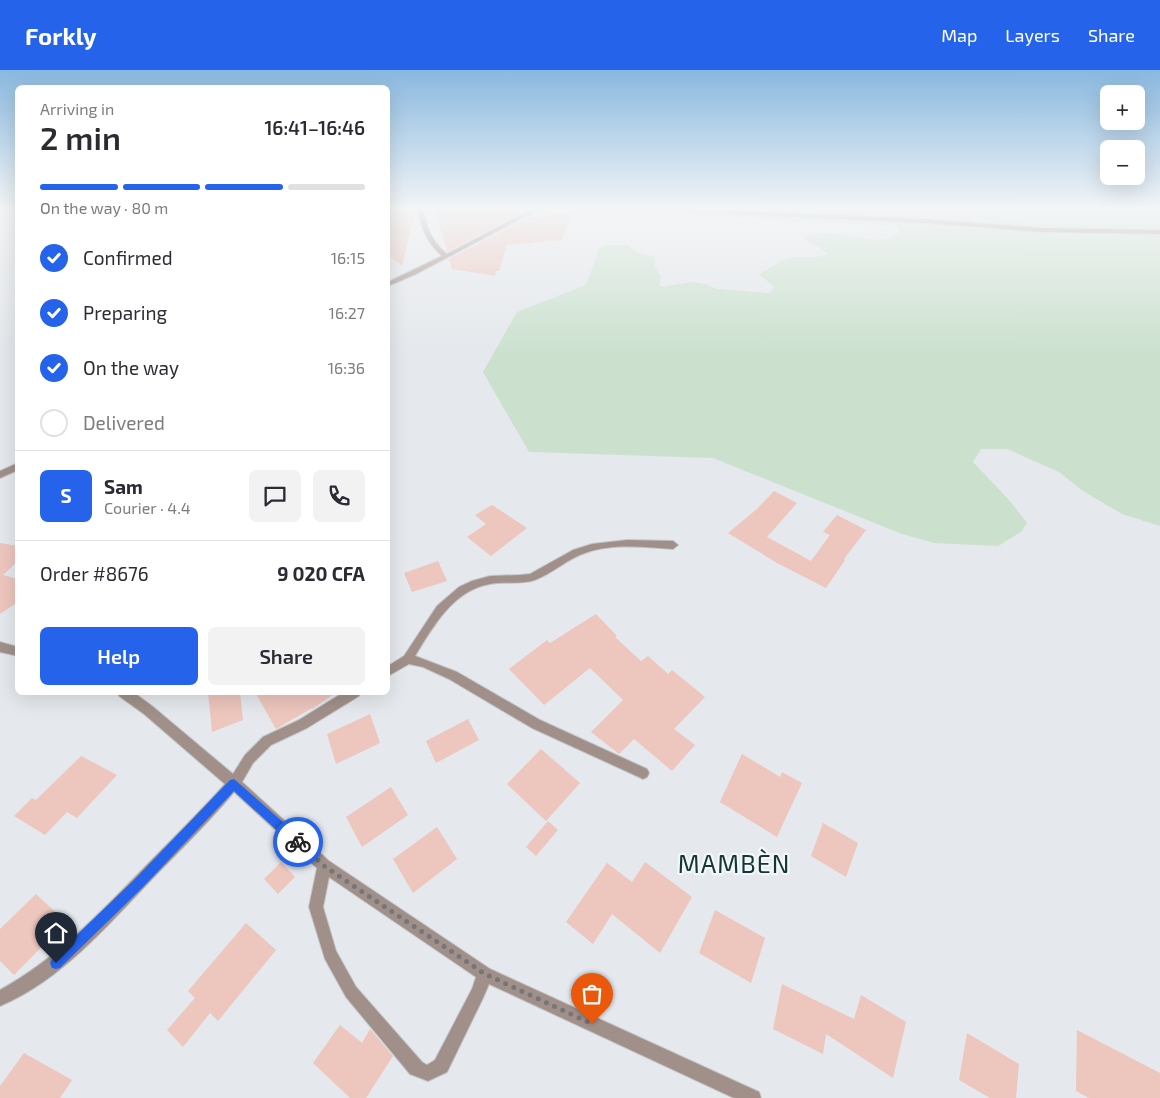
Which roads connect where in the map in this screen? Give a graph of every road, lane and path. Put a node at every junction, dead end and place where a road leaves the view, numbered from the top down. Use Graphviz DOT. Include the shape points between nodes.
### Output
graph roads {
  1 [pos="446,256"];
  2 [pos="390,283"];
  3 [pos="15,468"];
  4 [pos="0,475"];
  5 [pos="673,545"];
  6 [pos="0,647"];
  7 [pos="15,651"];
  8 [pos="408,659"];
  9 [pos="390,670"];
  10 [pos="127,695"];
  11 [pos="350,695"];
  12 [pos="643,773"];
  13 [pos="234,784"];
  14 [pos="324,866"];
  15 [pos="485,974"];
  16 [pos="0,998"];
  17 [pos="753,1098"];
  1 -- 2 [label="street"];
  3 -- 4 [label="street"];
  5 -- 8 [label="street" via="640,543 583,550 539,574 518,581 490,580 464,590 449,600 433,618"];
  6 -- 7 [label="street"];
  8 -- 9 [label="street"];
  8 -- 12 [label="street" via="446,673 544,728"];
  10 -- 13 [label="street"];
  11 -- 13 [label="street" via="267,742 249,758"];
  13 -- 14 [label="street"];
  13 -- 16 [label="street" via="78,943 29,984"];
  14 -- 15 [label="street"];
  14 -- 15 [label="street" via="316,907 330,954 351,992 416,1068 428,1074 441,1066"];
  15 -- 17 [label="street"];
}
